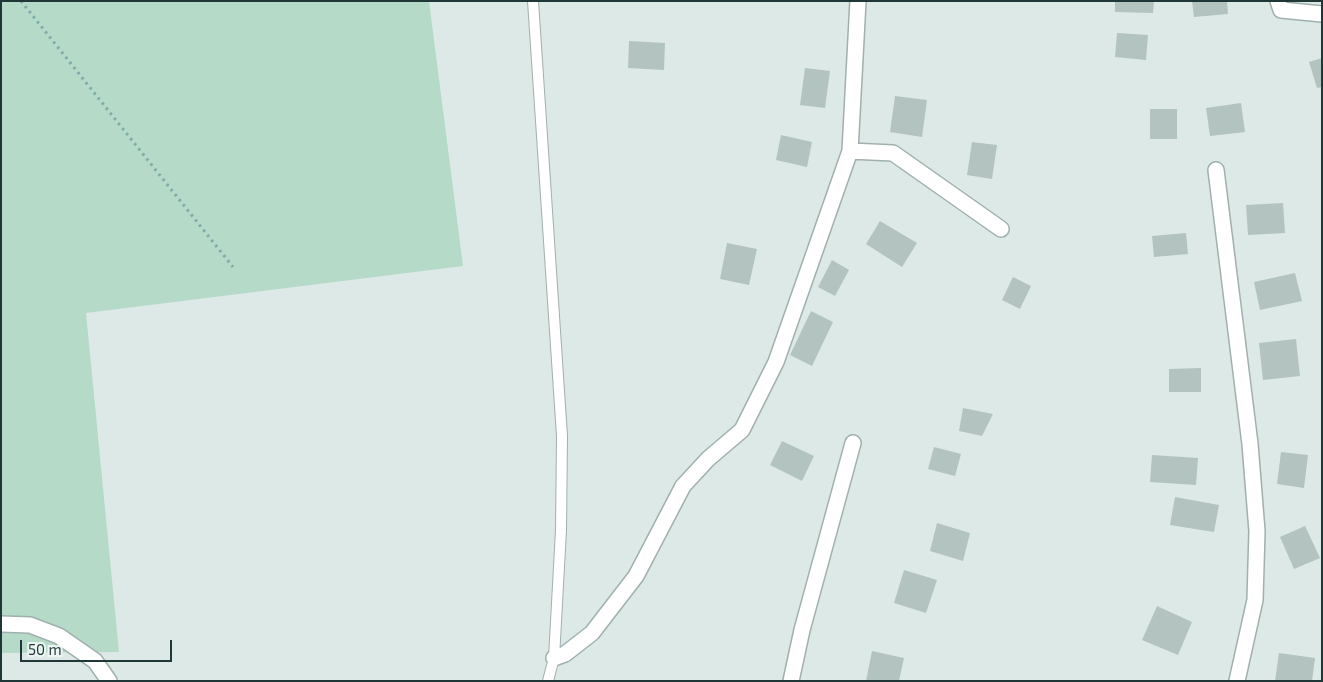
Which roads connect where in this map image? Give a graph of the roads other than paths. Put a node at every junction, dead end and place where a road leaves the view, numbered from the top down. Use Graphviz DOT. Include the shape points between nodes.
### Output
graph roads {
  1 [pos="533,1"];
  2 [pos="858,1"];
  3 [pos="1278,1"];
  4 [pos="1322,14"];
  5 [pos="850,151"];
  6 [pos="1216,170"];
  7 [pos="1002,229"];
  8 [pos="853,443"];
  9 [pos="1,624"];
  10 [pos="554,658"];
  11 [pos="109,681"];
  12 [pos="548,681"];
  13 [pos="791,681"];
  14 [pos="1237,681"];
  1 -- 10 [label="lane" via="562,436"];
  2 -- 5 [label="street"];
  3 -- 4 [label="street" via="1281,10"];
  5 -- 7 [label="street" via="893,154"];
  5 -- 10 [label="street" via="776,362 742,430 708,459 684,486 636,576 592,633 566,654"];
  6 -- 14 [label="street" via="1250,444 1257,531 1255,600"];
  8 -- 13 [label="street"];
  9 -- 11 [label="street" via="30,625 59,636 95,661"];
  10 -- 12 [label="lane"];
}
